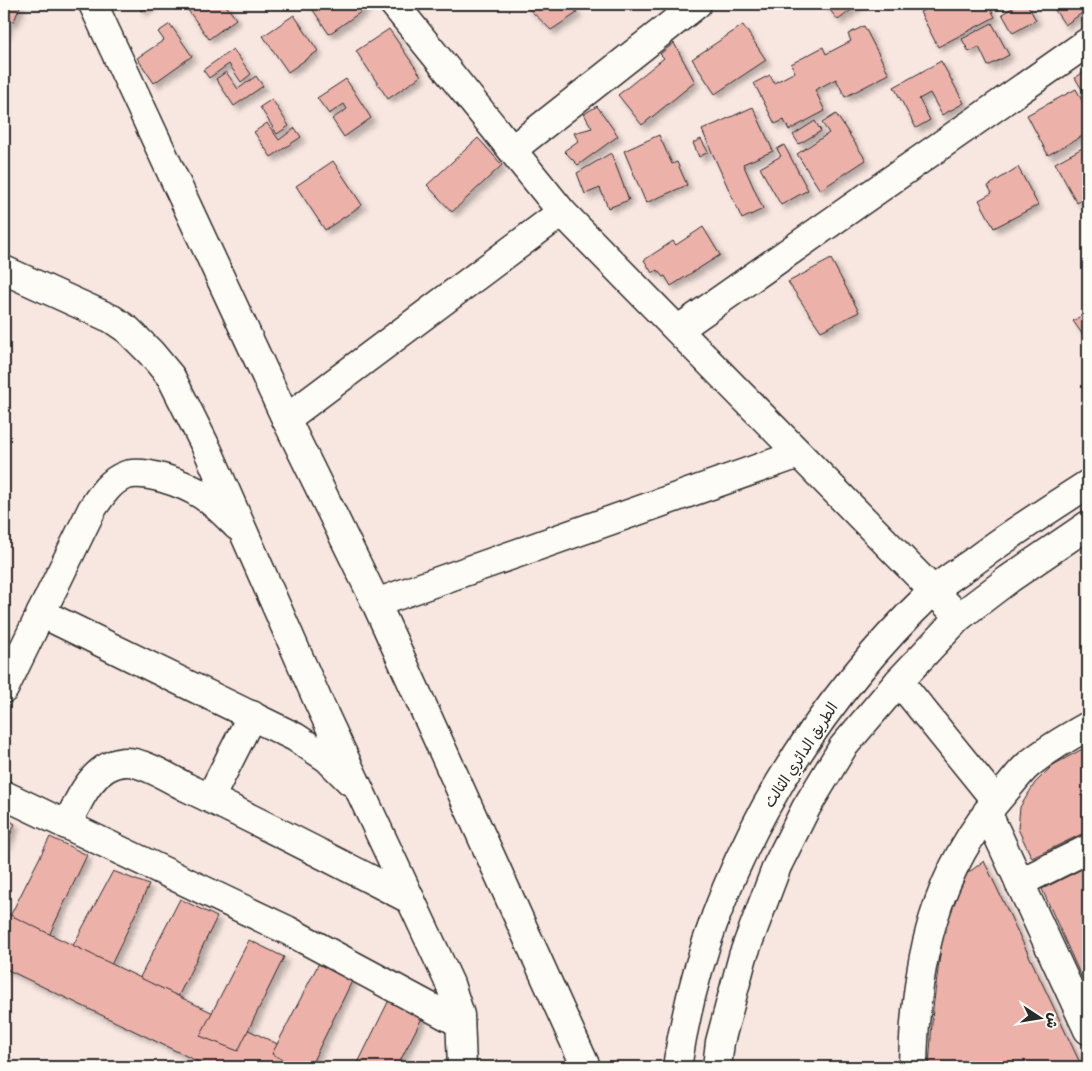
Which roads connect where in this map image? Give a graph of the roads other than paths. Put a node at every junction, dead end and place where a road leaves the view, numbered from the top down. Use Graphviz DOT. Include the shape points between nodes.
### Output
graph roads {
  1 [pos="93,4"];
  2 [pos="394,4"];
  3 [pos="697,4"];
  4 [pos="1088,42"];
  5 [pos="513,149"];
  6 [pos="562,212"];
  7 [pos="4,270"];
  8 [pos="679,329"];
  9 [pos="286,419"];
  10 [pos="208,452"];
  11 [pos="799,454"];
  12 [pos="172,482"];
  13 [pos="1088,484"];
  14 [pos="1088,525"];
  15 [pos="246,536"];
  16 [pos="934,590"];
  17 [pos="376,603"];
  18 [pos="41,613"];
  19 [pos="959,617"];
  20 [pos="899,681"];
  21 [pos="4,690"];
  22 [pos="318,701"];
  23 [pos="252,715"];
  24 [pos="1088,726"];
  25 [pos="285,732"];
  26 [pos="4,795"];
  27 [pos="210,798"];
  28 [pos="367,802"];
  29 [pos="992,806"];
  30 [pos="67,825"];
  31 [pos="384,838"];
  32 [pos="1088,849"];
  33 [pos="345,866"];
  34 [pos="1019,883"];
  35 [pos="411,900"];
  36 [pos="438,960"];
  37 [pos="412,997"];
  38 [pos="460,1023"];
  39 [pos="1088,1030"];
  40 [pos="462,1067"];
  41 [pos="586,1067"];
  42 [pos="677,1067"];
  43 [pos="718,1067"];
  44 [pos="913,1067"];
  1 -- 9 [label="street"];
  2 -- 5 [label="street"];
  3 -- 5 [label="street"];
  4 -- 8 [label="street"];
  5 -- 6 [label="street"];
  6 -- 8 [label="street"];
  6 -- 9 [label="street"];
  7 -- 10 [label="street" via="112,319 128,330 171,377"];
  8 -- 11 [label="street"];
  9 -- 17 [label="street"];
  10 -- 12 [label="street"];
  10 -- 15 [label="street"];
  11 -- 16 [label="street"];
  11 -- 17 [label="street"];
  12 -- 15 [label="street" via="203,496"];
  12 -- 18 [label="street" via="134,474 125,475 107,489 92,509"];
  13 -- 16 [label="street, الطريق الدائري الثالث"];
  14 -- 19 [label="street, الطريق الدائري الثالث" via="1009,578"];
  15 -- 22 [label="street"];
  16 -- 19 [label="street"];
  16 -- 42 [label="street, الطريق الدائري الثالث" via="826,711 767,805 738,860 709,932 683,1030"];
  17 -- 41 [label="street"];
  18 -- 21 [label="street"];
  18 -- 23 [label="street"];
  19 -- 20 [label="street, الطريق الدائري الثالث"];
  20 -- 29 [label="street"];
  20 -- 43 [label="street, الطريق الدائري الثالث" via="843,748 806,808 776,866 743,956 720,1042"];
  22 -- 25 [label="street"];
  22 -- 28 [label="street"];
  23 -- 25 [label="street"];
  23 -- 27 [label="street"];
  24 -- 29 [label="street" via="1028,765"];
  25 -- 28 [label="street" via="327,758"];
  26 -- 30 [label="street"];
  27 -- 30 [label="street" via="146,768 127,762 116,764 92,780"];
  27 -- 33 [label="street"];
  28 -- 31 [label="street"];
  29 -- 34 [label="street"];
  29 -- 44 [label="street" via="952,866 934,921 919,976"];
  30 -- 37 [label="street" via="287,930"];
  31 -- 33 [label="street"];
  31 -- 35 [label="street"];
  32 -- 34 [label="street"];
  33 -- 35 [label="street"];
  34 -- 39 [label="street"];
  35 -- 36 [label="street"];
  36 -- 37 [label="street"];
  36 -- 38 [label="street" via="457,1004"];
  37 -- 38 [label="street"];
  38 -- 40 [label="street"];
}
